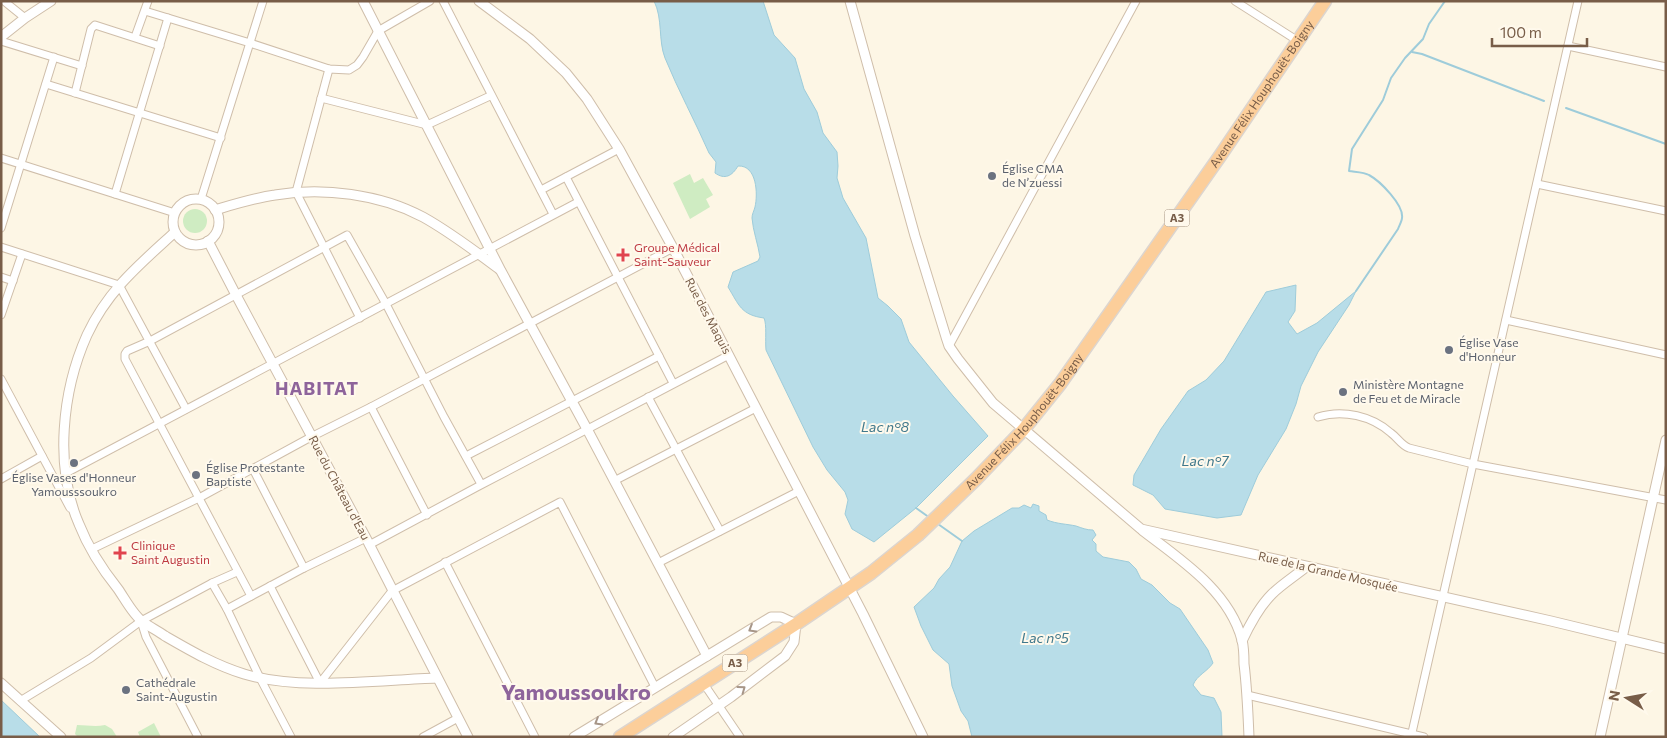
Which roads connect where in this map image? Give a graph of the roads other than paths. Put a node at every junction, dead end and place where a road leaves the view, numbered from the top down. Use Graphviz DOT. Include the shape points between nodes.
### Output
graph roads {
  1 [pos="4,1"];
  2 [pos="52,1"];
  3 [pos="148,1"];
  4 [pos="263,1"];
  5 [pos="363,1"];
  6 [pos="430,1"];
  7 [pos="443,1"];
  8 [pos="479,1"];
  9 [pos="850,1"];
  10 [pos="1136,1"];
  11 [pos="1235,1"];
  12 [pos="1325,1"];
  13 [pos="1578,1"];
  14 [pos="145,11"];
  15 [pos="25,18"];
  16 [pos="168,18"];
  17 [pos="378,31"];
  18 [pos="1,37"];
  19 [pos="135,37"];
  20 [pos="1,41"];
  21 [pos="1298,41"];
  22 [pos="250,43"];
  23 [pos="160,46"];
  24 [pos="1568,46"];
  25 [pos="54,57"];
  26 [pos="82,66"];
  27 [pos="1666,67"];
  28 [pos="329,70"];
  29 [pos="46,84"];
  30 [pos="75,92"];
  31 [pos="490,96"];
  32 [pos="321,98"];
  33 [pos="140,114"];
  34 [pos="427,125"];
  35 [pos="221,138"];
  36 [pos="619,149"];
  37 [pos="1,158"];
  38 [pos="21,164"];
  39 [pos="566,177"];
  40 [pos="1537,184"];
  41 [pos="541,190"];
  42 [pos="296,192"];
  43 [pos="115,194"];
  44 [pos="201,199"];
  45 [pos="578,202"];
  46 [pos="215,210"];
  47 [pos="1666,211"];
  48 [pos="175,213"];
  49 [pos="553,214"];
  50 [pos="1,228"];
  51 [pos="175,232"];
  52 [pos="208,241"];
  53 [pos="1,248"];
  54 [pos="324,248"];
  55 [pos="490,248"];
  56 [pos="673,248"];
  57 [pos="22,254"];
  58 [pos="479,254"];
  59 [pos="501,271"];
  60 [pos="1,278"];
  61 [pos="617,278"];
  62 [pos="13,280"];
  63 [pos="119,285"];
  64 [pos="236,296"];
  65 [pos="386,304"];
  66 [pos="1,315"];
  67 [pos="360,318"];
  68 [pos="1506,320"];
  69 [pos="529,322"];
  70 [pos="150,341"];
  71 [pos="949,346"];
  72 [pos="729,355"];
  73 [pos="1666,355"];
  74 [pos="658,356"];
  75 [pos="274,363"];
  76 [pos="1,379"];
  77 [pos="424,379"];
  78 [pos="673,384"];
  79 [pos="648,397"];
  80 [pos="572,402"];
  81 [pos="371,407"];
  82 [pos="756,408"];
  83 [pos="186,409"];
  84 [pos="1318,417"];
  85 [pos="161,423"];
  86 [pos="587,430"];
  87 [pos="1023,430"];
  88 [pos="312,437"];
  89 [pos="1666,440"];
  90 [pos="675,449"];
  91 [pos="42,456"];
  92 [pos="466,456"];
  93 [pos="1473,464"];
  94 [pos="253,469"];
  95 [pos="66,473"];
  96 [pos="1,479"];
  97 [pos="614,481"];
  98 [pos="481,484"];
  99 [pos="799,491"];
  100 [pos="1653,497"];
  101 [pos="199,498"];
  102 [pos="1666,500"];
  103 [pos="427,514"];
  104 [pos="78,524"];
  105 [pos="1141,529"];
  106 [pos="720,531"];
  107 [pos="368,541"];
  108 [pos="92,549"];
  109 [pos="445,562"];
  110 [pos="658,563"];
  111 [pos="1306,567"];
  112 [pos="304,568"];
  113 [pos="237,572"];
  114 [pos="212,583"];
  115 [pos="270,586"];
  116 [pos="850,588"];
  117 [pos="392,591"];
  118 [pos="251,596"];
  119 [pos="1442,597"];
  120 [pos="227,609"];
  121 [pos="141,621"];
  122 [pos="796,624"];
  123 [pos="1621,639"];
  124 [pos="1242,640"];
  125 [pos="1666,649"];
  126 [pos="707,656"];
  127 [pos="260,678"];
  128 [pos="437,678"];
  129 [pos="1,683"];
  130 [pos="320,683"];
  131 [pos="704,684"];
  132 [pos="656,687"];
  133 [pos="1247,695"];
  134 [pos="20,701"];
  135 [pos="718,706"];
  136 [pos="458,718"];
  137 [pos="1411,735"];
  138 [pos="60,737"];
  139 [pos="198,737"];
  140 [pos="292,737"];
  141 [pos="423,737"];
  142 [pos="468,737"];
  143 [pos="534,737"];
  144 [pos="574,737"];
  145 [pos="620,737"];
  146 [pos="673,737"];
  147 [pos="740,737"];
  148 [pos="923,737"];
  149 [pos="1249,737"];
  150 [pos="1424,737"];
  151 [pos="1600,737"];
  1 -- 15 [label="street"];
  2 -- 15 [label="street"];
  3 -- 14 [label="street"];
  4 -- 22 [label="street"];
  5 -- 17 [label="street"];
  6 -- 17 [label="street"];
  7 -- 31 [label="street"];
  8 -- 36 [label="street, Rue des Maquis" via="566,73"];
  9 -- 71 [label="street, Rue de la Grande Mosquée"];
  10 -- 71 [label="street"];
  11 -- 21 [label="street"];
  12 -- 21 [label="highway, Avenue Félix Houphouët-Boigny / A3"];
  13 -- 24 [label="street"];
  14 -- 16 [label="street"];
  14 -- 19 [label="street"];
  15 -- 18 [label="street"];
  16 -- 22 [label="street"];
  16 -- 23 [label="street"];
  17 -- 28 [label="street" via="357,65 350,70"];
  17 -- 34 [label="street"];
  19 -- 23 [label="street"];
  19 -- 26 [label="street" via="95,25 91,29"];
  20 -- 25 [label="street"];
  21 -- 87 [label="highway, Avenue Félix Houphouët-Boigny / A3" via="1122,297"];
  22 -- 28 [label="street"];
  22 -- 35 [label="street"];
  23 -- 33 [label="street"];
  24 -- 27 [label="street"];
  24 -- 40 [label="street"];
  25 -- 26 [label="street"];
  25 -- 29 [label="street"];
  26 -- 30 [label="street"];
  28 -- 32 [label="street"];
  29 -- 30 [label="street"];
  29 -- 38 [label="street"];
  30 -- 33 [label="street"];
  31 -- 34 [label="street"];
  31 -- 41 [label="street"];
  32 -- 34 [label="street"];
  32 -- 42 [label="street"];
  33 -- 35 [label="street"];
  33 -- 43 [label="street"];
  34 -- 55 [label="street"];
  35 -- 44 [label="street"];
  36 -- 39 [label="street"];
  36 -- 56 [label="street, Rue des Maquis"];
  37 -- 38 [label="street"];
  38 -- 43 [label="street"];
  38 -- 50 [label="street"];
  39 -- 41 [label="street"];
  39 -- 45 [label="street"];
  40 -- 47 [label="street"];
  40 -- 68 [label="street"];
  41 -- 49 [label="street"];
  42 -- 46 [label="street"];
  42 -- 54 [label="street"];
  42 -- 58 [label="street" via="353,195 398,206 422,216"];
  43 -- 48 [label="street"];
  44 -- 46 [label="street"];
  44 -- 48 [label="street" via="185,201"];
  45 -- 49 [label="street"];
  45 -- 61 [label="street"];
  46 -- 52 [label="street" via="218,227"];
  48 -- 51 [label="street"];
  49 -- 55 [label="street"];
  51 -- 52 [label="street" via="179,238 193,245"];
  51 -- 63 [label="street"];
  52 -- 64 [label="street, Rue du Château d'Eau"];
  53 -- 57 [label="street"];
  54 -- 64 [label="street"];
  54 -- 65 [label="street" via="347,235"];
  54 -- 67 [label="street"];
  55 -- 58 [label="street"];
  55 -- 59 [label="street"];
  56 -- 61 [label="street"];
  56 -- 72 [label="street, Rue des Maquis"];
  57 -- 62 [label="street"];
  57 -- 63 [label="street"];
  58 -- 59 [label="street"];
  58 -- 65 [label="street"];
  59 -- 69 [label="street"];
  60 -- 62 [label="street"];
  61 -- 69 [label="street"];
  61 -- 74 [label="street"];
  62 -- 66 [label="street"];
  63 -- 70 [label="street"];
  63 -- 95 [label="street" via="88,334 71,382 64,427"];
  64 -- 70 [label="street"];
  64 -- 75 [label="street, Rue du Château d'Eau"];
  65 -- 67 [label="street"];
  65 -- 77 [label="street"];
  67 -- 75 [label="street"];
  68 -- 73 [label="street"];
  68 -- 93 [label="street"];
  69 -- 77 [label="street"];
  69 -- 80 [label="street"];
  70 -- 83 [label="street"];
  70 -- 85 [label="street" via="127,351 124,357"];
  71 -- 87 [label="street, Rue de la Grande Mosquée" via="974,381"];
  72 -- 78 [label="street"];
  72 -- 82 [label="street, Rue des Maquis"];
  74 -- 78 [label="street"];
  74 -- 80 [label="street"];
  75 -- 83 [label="street"];
  75 -- 88 [label="street, Rue du Château d'Eau"];
  76 -- 91 [label="street"];
  77 -- 81 [label="street"];
  77 -- 92 [label="street"];
  78 -- 79 [label="street"];
  79 -- 86 [label="street"];
  79 -- 90 [label="street"];
  80 -- 86 [label="street"];
  80 -- 92 [label="street"];
  81 -- 88 [label="street"];
  81 -- 103 [label="street"];
  82 -- 90 [label="street"];
  82 -- 99 [label="street, Rue des Maquis"];
  83 -- 85 [label="street"];
  84 -- 93 [label="street" via="1334,414 1360,416 1386,429 1404,446"];
  85 -- 95 [label="street"];
  85 -- 101 [label="street"];
  86 -- 97 [label="street"];
  86 -- 98 [label="street"];
  87 -- 105 [label="street, Rue de la Grande Mosquée"];
  87 -- 116 [label="highway, Avenue Félix Houphouët-Boigny / A3" via="918,534"];
  88 -- 94 [label="street"];
  88 -- 107 [label="street, Rue du Château d'Eau"];
  89 -- 100 [label="street"];
  90 -- 97 [label="street"];
  90 -- 106 [label="street"];
  91 -- 96 [label="street"];
  91 -- 104 [label="street"];
  92 -- 98 [label="street"];
  93 -- 100 [label="street"];
  93 -- 119 [label="street"];
  94 -- 101 [label="street"];
  94 -- 112 [label="street"];
  95 -- 104 [label="street"];
  97 -- 110 [label="street"];
  98 -- 103 [label="street"];
  99 -- 106 [label="street"];
  99 -- 116 [label="street, Rue des Maquis"];
  100 -- 102 [label="street"];
  100 -- 123 [label="street"];
  101 -- 108 [label="street"];
  101 -- 113 [label="street"];
  103 -- 107 [label="street"];
  104 -- 108 [label="street"];
  105 -- 111 [label="street, Rue de la Grande Mosquée"];
  105 -- 124 [label="street" via="1214,590 1225,603"];
  106 -- 110 [label="street"];
  107 -- 112 [label="street"];
  107 -- 117 [label="street, Rue du Château d'Eau"];
  108 -- 121 [label="street"];
  109 -- 117 [label="street"];
  109 -- 132 [label="street" via="560,502"];
  109 -- 143 [label="street"];
  110 -- 126 [label="street"];
  111 -- 119 [label="street, Rue de la Grande Mosquée"];
  111 -- 124 [label="street" via="1272,593"];
  112 -- 115 [label="street"];
  113 -- 114 [label="street"];
  113 -- 118 [label="street"];
  114 -- 120 [label="street"];
  114 -- 121 [label="street"];
  115 -- 118 [label="street"];
  115 -- 130 [label="street"];
  116 -- 122 [label="highway, Avenue Félix Houphouët-Boigny / A3"];
  116 -- 148 [label="street, Rue des Maquis"];
  117 -- 128 [label="street, Rue du Château d'Eau"];
  117 -- 130 [label="street"];
  118 -- 120 [label="street"];
  119 -- 123 [label="street, Rue de la Grande Mosquée"];
  119 -- 137 [label="street"];
  120 -- 127 [label="street"];
  121 -- 127 [label="street" via="200,656"];
  121 -- 134 [label="street" via="91,658"];
  121 -- 139 [label="street" via="146,638"];
  122 -- 126 [label="street, one-way" via="785,618 771,618"];
  122 -- 131 [label="highway, Avenue Félix Houphouët-Boigny / A3"];
  135 -- 122 [label="street, one-way" via="785,656 794,642"];
  123 -- 125 [label="street, Rue de la Grande Mosquée"];
  123 -- 151 [label="street"];
  124 -- 133 [label="street"];
  126 -- 132 [label="street"];
  127 -- 130 [label="street"];
  127 -- 140 [label="street"];
  128 -- 130 [label="street"];
  128 -- 136 [label="street, Rue du Château d'Eau"];
  129 -- 134 [label="street"];
  131 -- 135 [label="street"];
  131 -- 145 [label="highway, Avenue Félix Houphouët-Boigny / A3"];
  132 -- 144 [label="street, one-way"];
  133 -- 137 [label="street"];
  133 -- 149 [label="street"];
  134 -- 138 [label="street"];
  135 -- 146 [label="street"];
  135 -- 147 [label="street"];
  136 -- 141 [label="street"];
  136 -- 142 [label="street, Rue du Château d'Eau"];
  137 -- 150 [label="street"];
}
